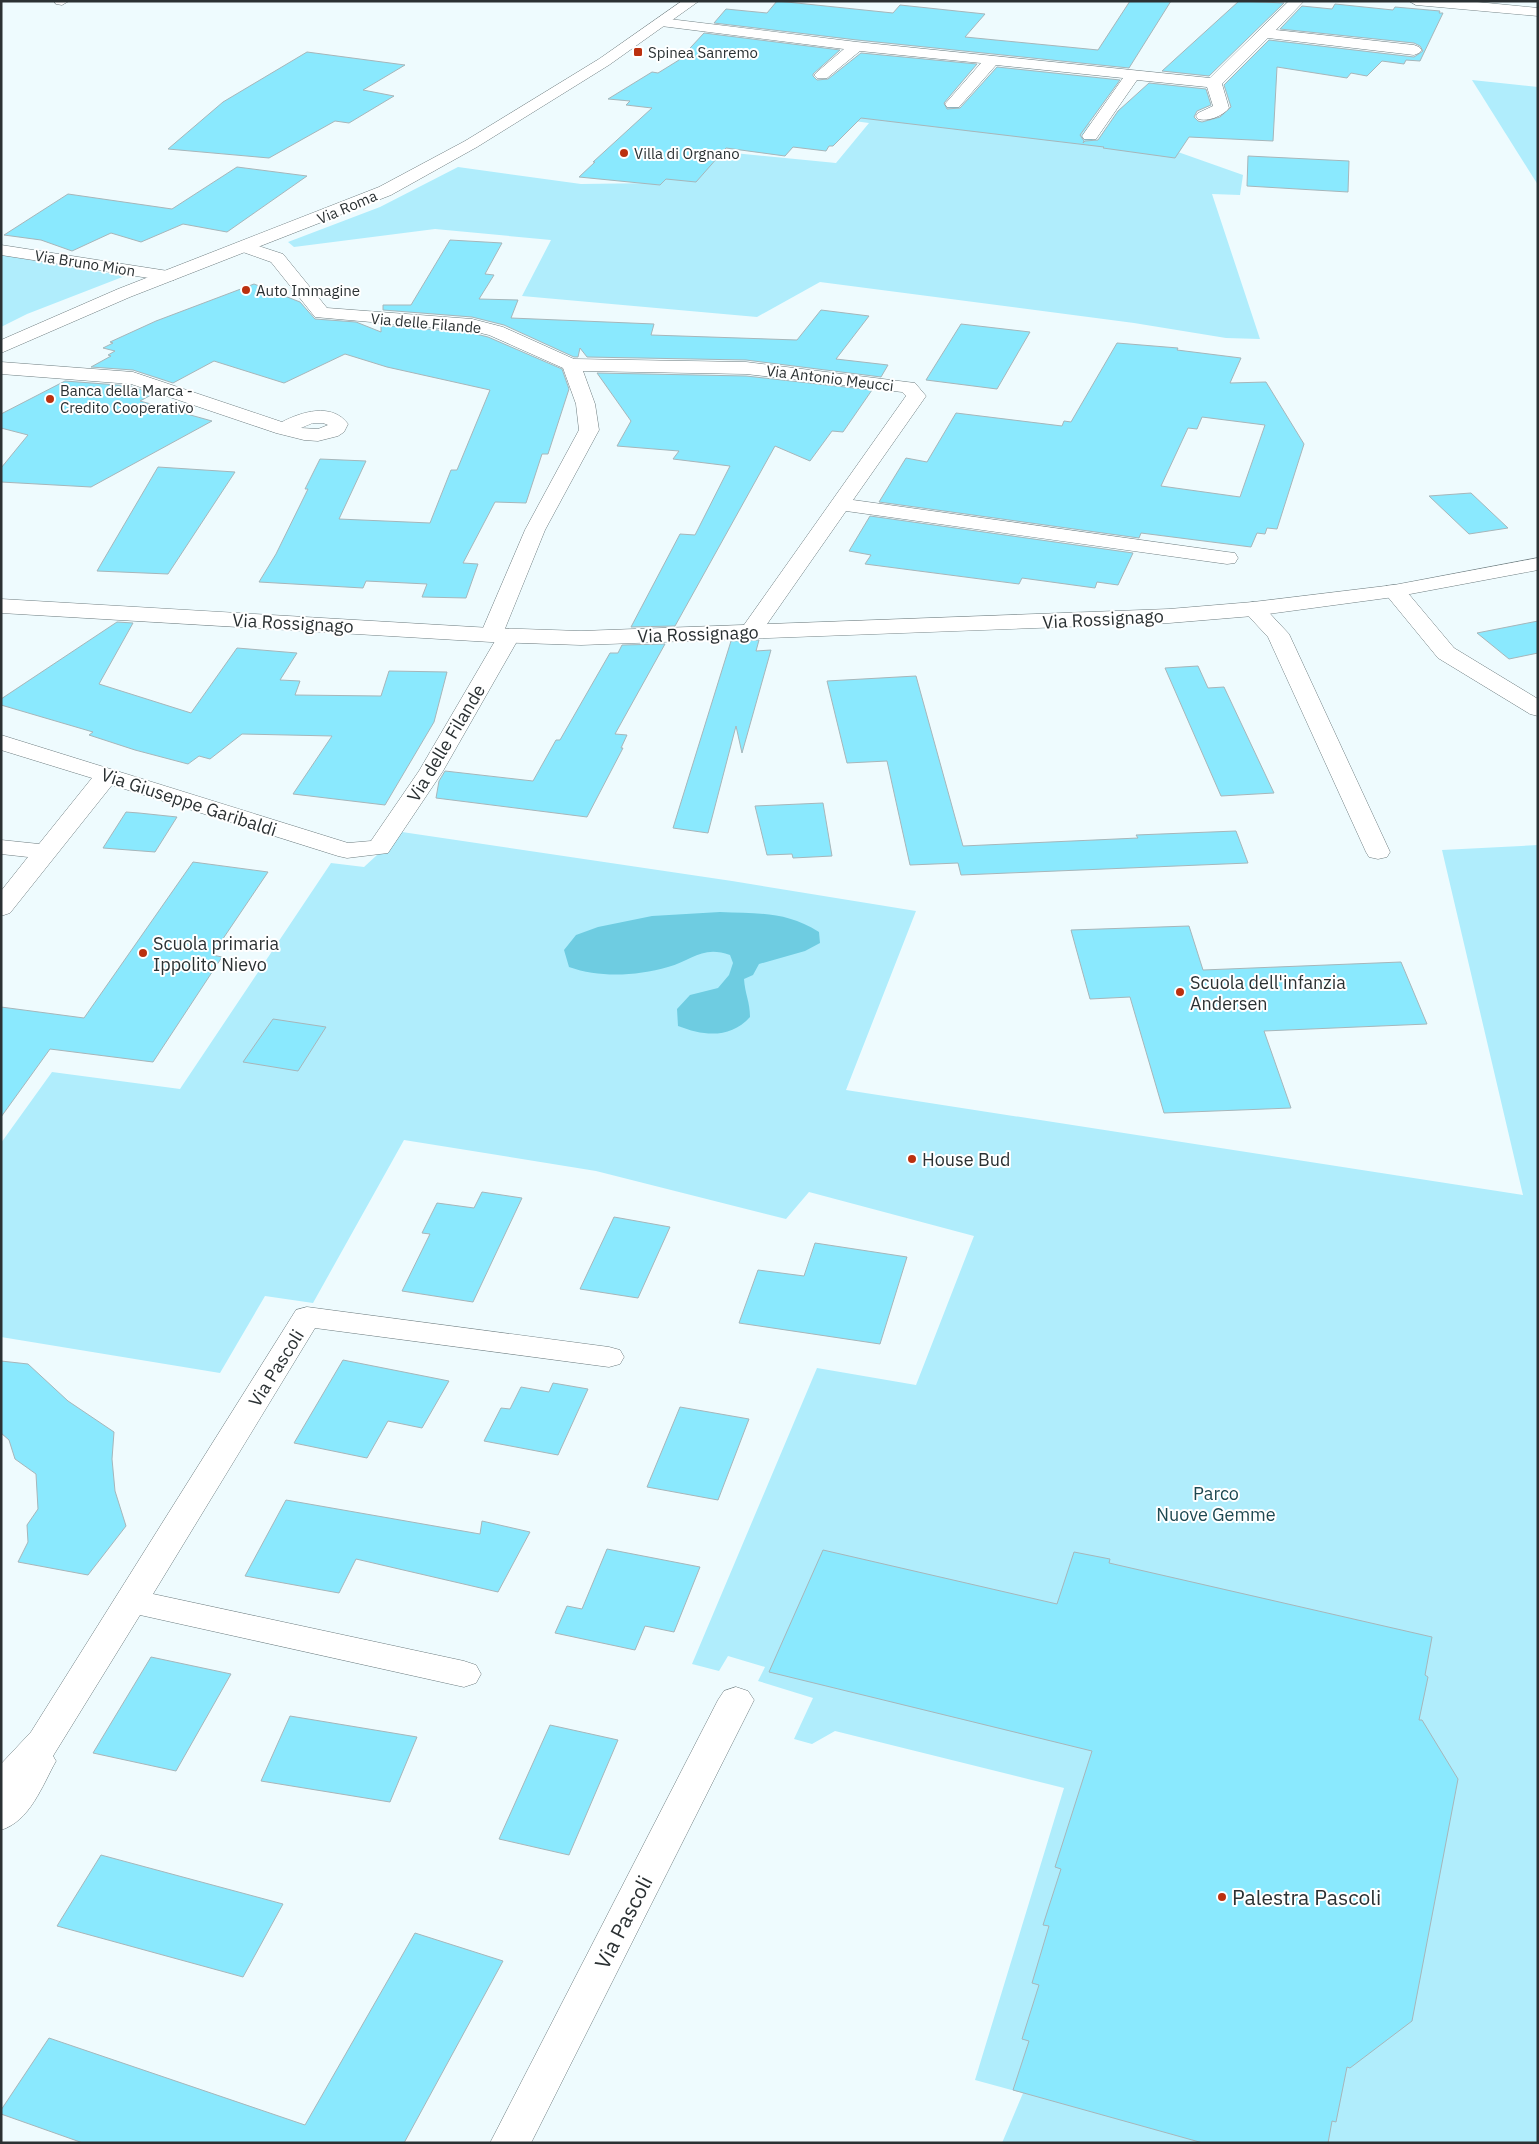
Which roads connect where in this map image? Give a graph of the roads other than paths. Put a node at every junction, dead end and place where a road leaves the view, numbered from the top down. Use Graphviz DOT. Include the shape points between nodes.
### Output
graph roads {
  1 [pos="679,1"];
  2 [pos="692,1"];
  3 [pos="1297,1"];
  4 [pos="1416,1"];
  5 [pos="1485,4"];
  6 [pos="1538,12"];
  7 [pos="664,19"];
  8 [pos="1265,33"];
  9 [pos="857,46"];
  10 [pos="1414,50"];
  11 [pos="992,60"];
  12 [pos="822,75"];
  13 [pos="1133,75"];
  14 [pos="1214,83"];
  15 [pos="953,104"];
  16 [pos="1204,116"];
  17 [pos="1090,136"];
  18 [pos="246,247"];
  19 [pos="1,250"];
  20 [pos="168,276"];
  21 [pos="1,348"];
  22 [pos="570,365"];
  23 [pos="1,368"];
  24 [pos="283,428"];
  25 [pos="841,504"];
  26 [pos="1227,558"];
  27 [pos="1538,564"];
  28 [pos="1394,592"];
  29 [pos="1,606"];
  30 [pos="1253,609"];
  31 [pos="750,632"];
  32 [pos="500,636"];
  33 [pos="1538,709"];
  34 [pos="1,742"];
  35 [pos="107,776"];
  36 [pos="1,847"];
  37 [pos="379,848"];
  38 [pos="46,852"];
  39 [pos="1378,852"];
  40 [pos="1,908"];
  41 [pos="609,1357"];
  42 [pos="131,1601"];
  43 [pos="464,1674"];
  44 [pos="736,1700"];
  45 [pos="44,1742"];
  46 [pos="1,1782"];
  47 [pos="1,1816"];
  48 [pos="510,2143"];
  1 -- 7 [label="street, Via Roma"];
  2 -- 7 [label="street, Via Roma"];
  3 -- 8 [label="street"];
  4 -- 5 [label="street"];
  5 -- 6 [label="street"];
  7 -- 9 [label="street"];
  7 -- 18 [label="street, Via Roma" via="604,62 423,171 352,205"];
  8 -- 10 [label="street"];
  8 -- 14 [label="street"];
  9 -- 11 [label="street"];
  9 -- 12 [label="street"];
  11 -- 13 [label="street"];
  11 -- 15 [label="street"];
  13 -- 14 [label="street"];
  13 -- 17 [label="street"];
  14 -- 16 [label="street" via="1221,108"];
  18 -- 20 [label="street, Via Roma"];
  18 -- 22 [label="street, Via delle Filande" via="277,258 321,313 472,325 496,331"];
  19 -- 20 [label="street, Via Bruno Mion"];
  20 -- 21 [label="street, Via Roma"];
  22 -- 25 [label="street, Via Antonio Meucci" via="746,368 908,387 916,396"];
  22 -- 32 [label="street, Via delle Filande" via="583,392 589,430 535,530"];
  23 -- 24 [label="street" via="133,378"];
  25 -- 26 [label="street"];
  25 -- 31 [label="street, Via Antonio Meucci"];
  27 -- 28 [label="street, Via Rossignago"];
  28 -- 30 [label="street, Via Rossignago"];
  28 -- 33 [label="street" via="1446,653"];
  29 -- 32 [label="street, Via Rossignago"];
  30 -- 31 [label="street, Via Rossignago" via="1140,617"];
  30 -- 39 [label="street" via="1278,634"];
  31 -- 32 [label="street, Via Rossignago" via="615,637"];
  32 -- 37 [label="street, Via delle Filande" via="433,766"];
  34 -- 35 [label="street, Via Giuseppe Garibaldi"];
  35 -- 37 [label="street, Via Giuseppe Garibaldi" via="347,851"];
  35 -- 38 [label="street"];
  36 -- 38 [label="street"];
  38 -- 40 [label="street"];
  41 -- 42 [label="street, Via Pascoli" via="307,1316"];
  42 -- 43 [label="street"];
  42 -- 45 [label="street, Via Pascoli"];
  44 -- 48 [label="street, Via Pascoli"];
  45 -- 46 [label="street, Via Pascoli" via="17,1772"];
  45 -- 47 [label="street, Via Pascoli" via="37,1764 20,1794"];
}
